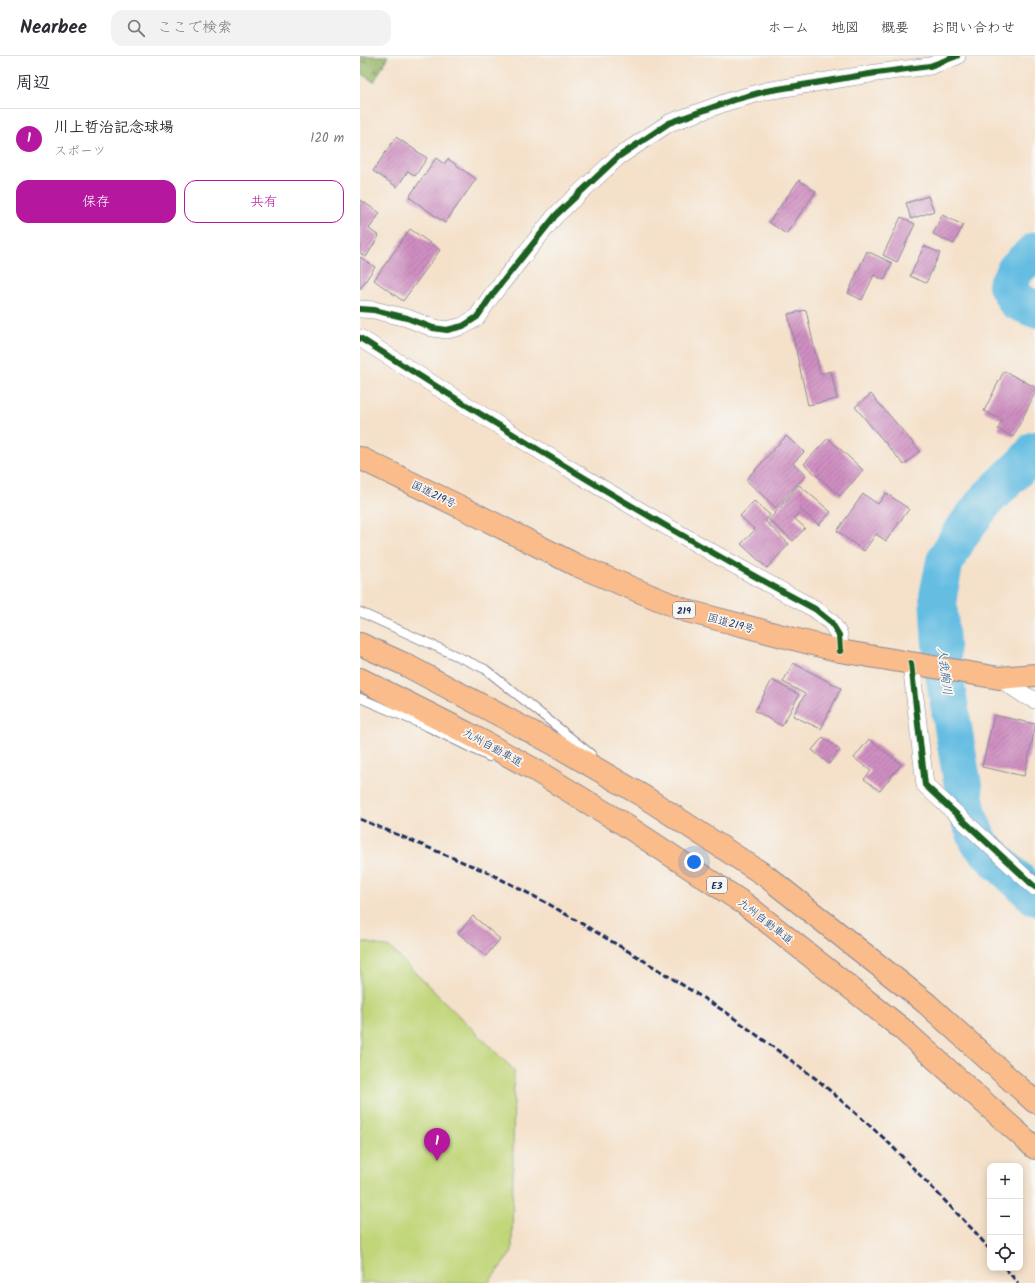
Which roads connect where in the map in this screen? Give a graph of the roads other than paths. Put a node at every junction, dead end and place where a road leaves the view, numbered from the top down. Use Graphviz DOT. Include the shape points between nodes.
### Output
graph roads {
  1 [pos="957,56"];
  2 [pos="360,309"];
  3 [pos="360,338"];
  4 [pos="360,458"];
  5 [pos="360,612"];
  6 [pos="360,644"];
  7 [pos="840,651"];
  8 [pos="911,663"];
  9 [pos="1035,675"];
  10 [pos="999,678"];
  11 [pos="360,679"];
  12 [pos="360,698"];
  13 [pos="1035,700"];
  14 [pos="498,761"];
  15 [pos="532,778"];
  16 [pos="643,796"];
  17 [pos="622,823"];
  18 [pos="1035,887"];
  19 [pos="1035,1102"];
  20 [pos="1035,1148"];
  1 -- 2 [label="street" via="930,66 766,91 669,123 618,157 556,214 477,317 463,326 447,330 433,328 407,318"];
  3 -- 7 [label="street" via="652,518 814,609 831,622 839,635"];
  4 -- 7 [label="highway, 国道219号 / 219" via="576,565 687,611"];
  5 -- 16 [label="lane" via="485,669"];
  6 -- 16 [label="highway" via="492,710"];
  7 -- 8 [label="highway, 国道219号 / 219"];
  8 -- 10 [label="highway, 国道219号 / 219"];
  8 -- 18 [label="street" via="925,785"];
  9 -- 10 [label="highway, 国道219号 / 219"];
  10 -- 13 [label="street"];
  11 -- 17 [label="highway, 九州自動車道 / E3" via="535,770"];
  12 -- 14 [label="lane"];
  15 -- 17 [label="lane"];
  16 -- 19 [label="highway" via="766,876 926,1003"];
  17 -- 20 [label="highway, 九州自動車道 / E3" via="745,904 901,1028"];
}
